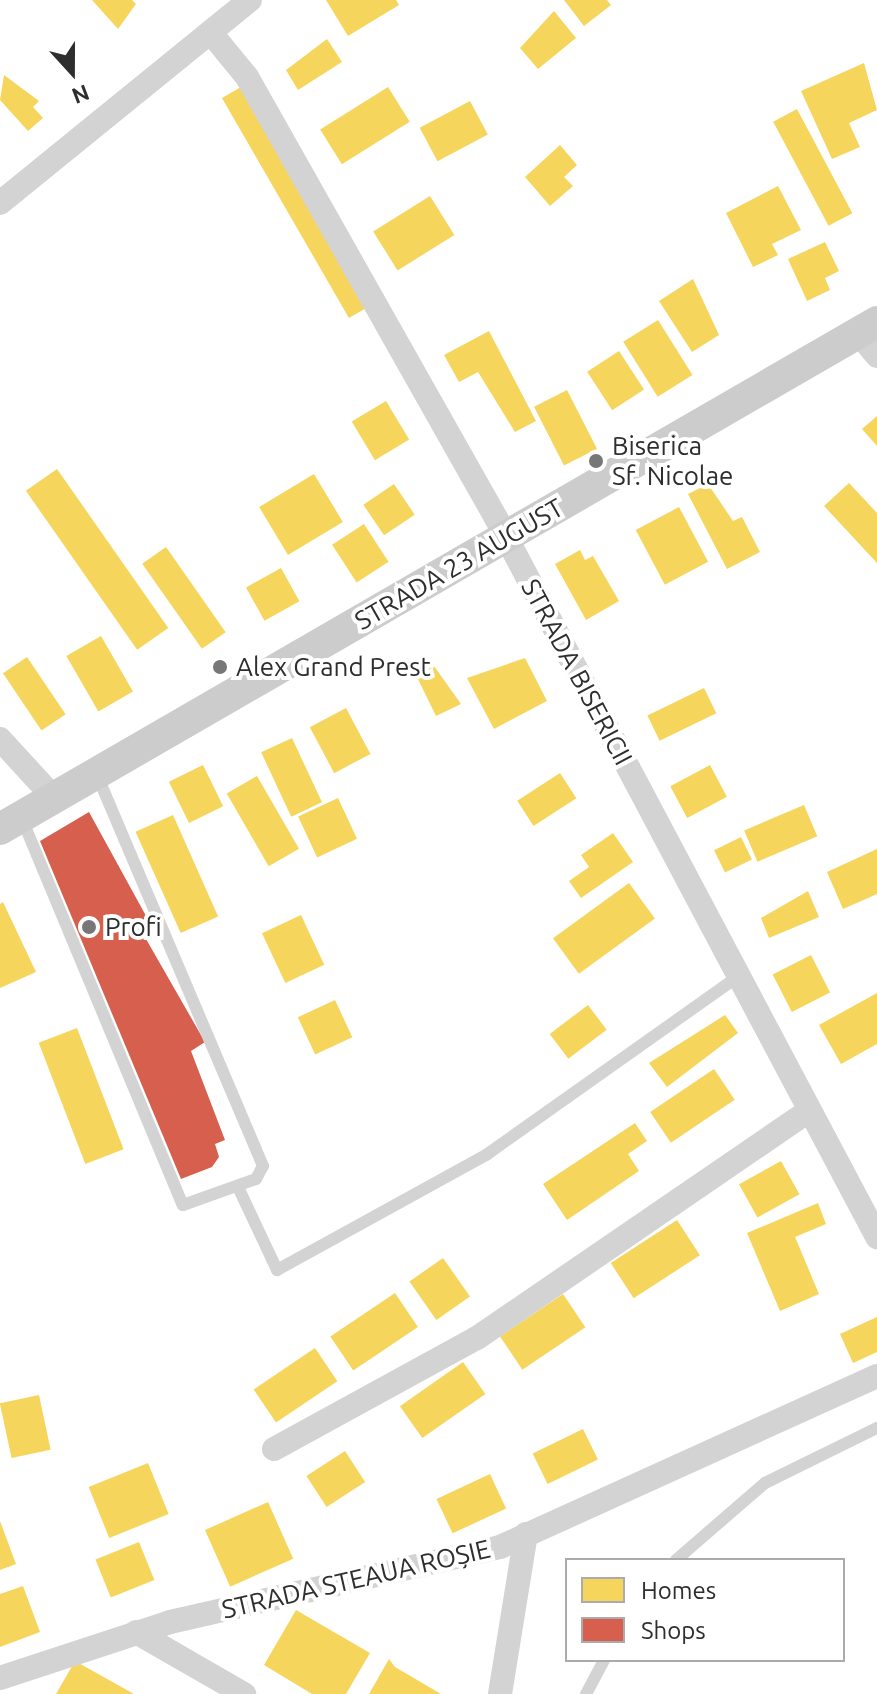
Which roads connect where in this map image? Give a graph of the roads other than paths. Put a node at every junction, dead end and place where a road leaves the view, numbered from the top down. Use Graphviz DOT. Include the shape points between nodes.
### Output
graph roads {
  1 [pos="250,0"];
  2 [pos="211,33"];
  3 [pos="0,203"];
  4 [pos="871,337"];
  5 [pos="506,537"];
  6 [pos="0,739"];
  7 [pos="97,774"];
  8 [pos="54,798"];
  9 [pos="10,823"];
  10 [pos="735,979"];
  11 [pos="806,1113"];
  12 [pos="238,1187"];
  13 [pos="877,1237"];
  14 [pos="877,1376"];
  15 [pos="877,1428"];
  16 [pos="274,1449"];
  17 [pos="526,1534"];
  18 [pos="678,1558"];
  19 [pos="136,1632"];
  20 [pos="603,1662"];
  21 [pos="0,1678"];
  22 [pos="244,1694"];
  23 [pos="500,1694"];
  24 [pos="586,1694"];
  1 -- 2 [label="street"];
  2 -- 3 [label="street"];
  2 -- 5 [label="street, STRADA BISERICII" via="247,77"];
  4 -- 5 [label="main road, STRADA 23 AUGUST"];
  5 -- 7 [label="main road, STRADA 23 AUGUST"];
  5 -- 10 [label="street, STRADA BISERICII"];
  6 -- 8 [label="street"];
  7 -- 8 [label="main road, STRADA 23 AUGUST"];
  7 -- 12 [label="lane" via="263,1166"];
  8 -- 9 [label="main road, STRADA 23 AUGUST"];
  9 -- 12 [label="lane" via="183,1205"];
  10 -- 11 [label="street, STRADA BISERICII"];
  10 -- 12 [label="lane" via="486,1155 277,1270"];
  11 -- 13 [label="street, STRADA BISERICII"];
  11 -- 16 [label="street" via="477,1338"];
  14 -- 17 [label="street, STRADA STEAUA ROȘIE"];
  15 -- 18 [label="lane" via="765,1483"];
  17 -- 19 [label="street, STRADA STEAUA ROȘIE" via="449,1562"];
  17 -- 23 [label="street"];
  19 -- 21 [label="street, STRADA STEAUA ROȘIE"];
  19 -- 22 [label="street"];
  20 -- 24 [label="lane"];
}
